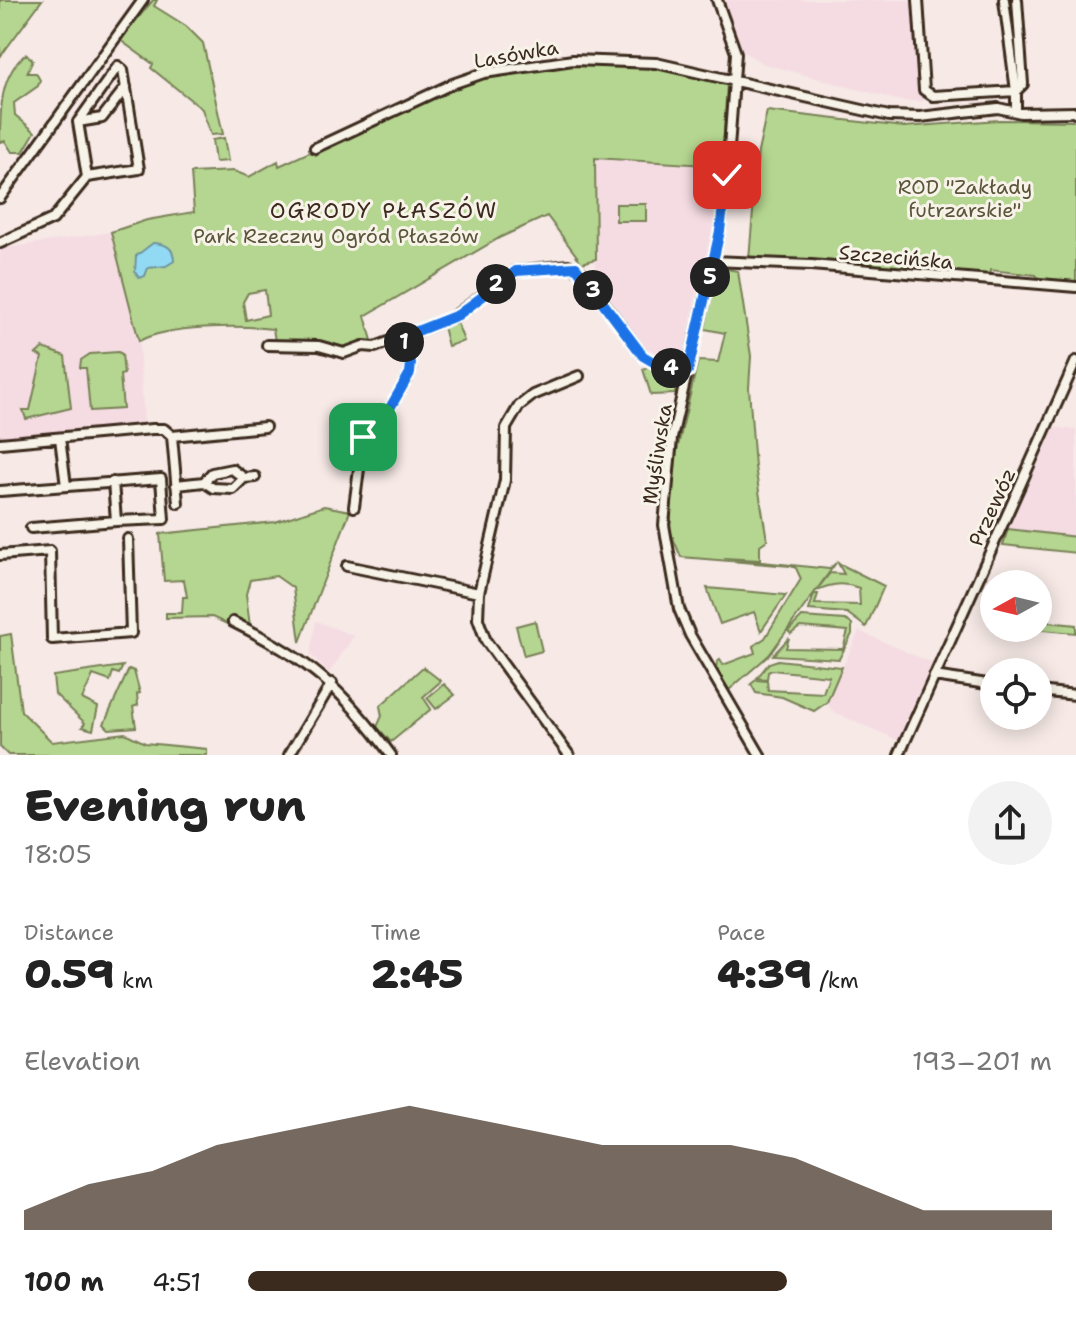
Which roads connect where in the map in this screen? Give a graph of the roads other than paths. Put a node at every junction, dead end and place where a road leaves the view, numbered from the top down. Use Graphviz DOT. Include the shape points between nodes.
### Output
graph roads {
  1 [pos="143,0"];
  2 [pos="717,0"];
  3 [pos="918,0"];
  4 [pos="1004,0"];
  5 [pos="1017,0"];
  6 [pos="734,83"];
  7 [pos="126,87"];
  8 [pos="1016,91"];
  9 [pos="1016,112"];
  10 [pos="1076,112"];
  11 [pos="78,122"];
  12 [pos="315,148"];
  13 [pos="87,177"];
  14 [pos="0,198"];
  15 [pos="0,243"];
  16 [pos="713,261"];
  17 [pos="1076,287"];
  18 [pos="402,337"];
  19 [pos="267,345"];
  20 [pos="1076,361"];
  21 [pos="688,371"];
  22 [pos="579,376"];
  23 [pos="265,427"];
  24 [pos="172,436"];
  25 [pos="60,438"];
  26 [pos="0,443"];
  27 [pos="255,477"];
  28 [pos="244,478"];
  29 [pos="113,482"];
  30 [pos="204,482"];
  31 [pos="176,485"];
  32 [pos="66,486"];
  33 [pos="0,491"];
  34 [pos="178,503"];
  35 [pos="354,507"];
  36 [pos="116,521"];
  37 [pos="31,528"];
  38 [pos="128,539"];
  39 [pos="0,555"];
  40 [pos="347,566"];
  41 [pos="479,593"];
  42 [pos="233,622"];
  43 [pos="934,676"];
  44 [pos="332,683"];
  45 [pos="980,683"];
  46 [pos="1052,692"];
  47 [pos="1076,695"];
  48 [pos="289,755"];
  49 [pos="391,755"];
  50 [pos="569,755"];
  51 [pos="760,755"];
  52 [pos="899,755"];
  1 -- 14 [label="street"];
  2 -- 6 [label="street, Myśliwska" via="735,48"];
  3 -- 8 [label="street" via="928,95"];
  4 -- 8 [label="street"];
  5 -- 8 [label="street" via="1024,23 1023,84"];
  6 -- 9 [label="street, Lasówka" via="889,116 998,108"];
  6 -- 12 [label="street, Lasówka" via="631,60 573,60 484,73 426,94"];
  6 -- 16 [label="street, Myśliwska" via="723,214"];
  7 -- 11 [label="street" via="102,118"];
  7 -- 11 [label="street" via="118,66"];
  7 -- 13 [label="street" via="139,169"];
  8 -- 9 [label="street"];
  9 -- 10 [label="street, Lasówka"];
  11 -- 13 [label="street"];
  13 -- 15 [label="street" via="51,221"];
  16 -- 17 [label="street, Szczecińska"];
  16 -- 21 [label="street, Myśliwska"];
  18 -- 19 [label="street" via="345,353 319,346"];
  18 -- 21 [label="street" via="458,315 516,271 568,265 581,272 643,356"];
  18 -- 35 [label="street" via="410,373 386,415 364,431"];
  20 -- 43 [label="street, Przewóz"];
  21 -- 51 [label="street, Myśliwska" via="664,498 671,573 690,635"];
  22 -- 41 [label="street" via="533,395 510,420 505,480"];
  23 -- 24 [label="street"];
  24 -- 25 [label="street" via="152,429"];
  24 -- 31 [label="street"];
  25 -- 26 [label="street"];
  25 -- 32 [label="street"];
  27 -- 28 [label="street"];
  28 -- 30 [label="street" via="233,489"];
  28 -- 30 [label="street" via="232,469 212,473"];
  29 -- 32 [label="street"];
  29 -- 36 [label="street"];
  29 -- 36 [label="street" via="161,479 164,519"];
  30 -- 31 [label="street"];
  31 -- 34 [label="street"];
  32 -- 33 [label="street"];
  36 -- 37 [label="street"];
  38 -- 39 [label="street" via="131,633 93,638 52,639 50,551"];
  40 -- 41 [label="street"];
  41 -- 50 [label="street" via="478,619 486,641"];
  42 -- 44 [label="street" via="288,649"];
  43 -- 45 [label="street"];
  43 -- 52 [label="street, Przewóz"];
  44 -- 48 [label="street"];
  44 -- 49 [label="street"];
  46 -- 47 [label="street"];
}
